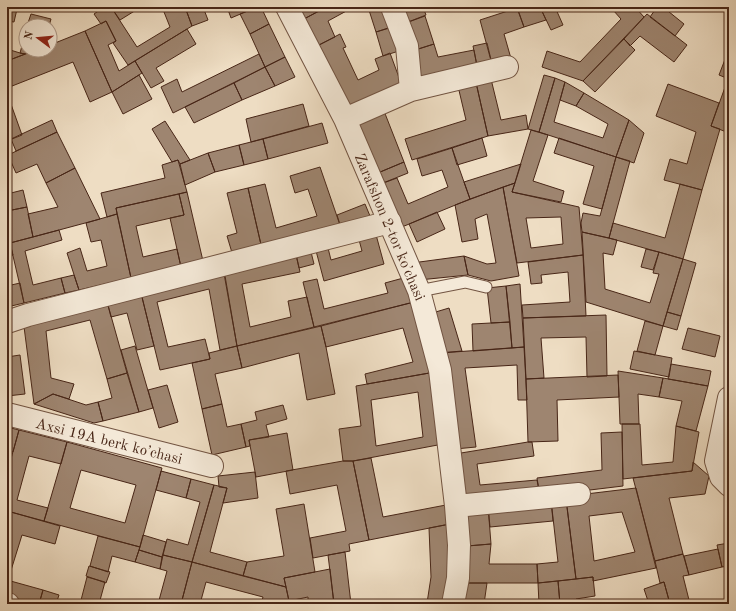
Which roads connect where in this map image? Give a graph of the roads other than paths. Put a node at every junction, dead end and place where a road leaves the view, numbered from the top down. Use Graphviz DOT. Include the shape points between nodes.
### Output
graph roads {
  1 [pos="287,7"];
  2 [pos="392,7"];
  3 [pos="507,67"];
  4 [pos="411,90"];
  5 [pos="345,119"];
  6 [pos="390,222"];
  7 [pos="486,287"];
  8 [pos="419,291"];
  9 [pos="7,322"];
  10 [pos="729,398"];
  11 [pos="7,414"];
  12 [pos="212,466"];
  13 [pos="729,485"];
  14 [pos="579,494"];
  15 [pos="456,506"];
  16 [pos="453,604"];
  1 -- 5 [label="street, Zarafshon 2-tor koʼchasi"];
  2 -- 4 [label="street" via="407,46"];
  3 -- 4 [label="street"];
  4 -- 5 [label="street"];
  5 -- 6 [label="street, Zarafshon 2-tor koʼchasi"];
  6 -- 8 [label="street, Zarafshon 2-tor koʼchasi"];
  6 -- 9 [label="street"];
  7 -- 8 [label="lane" via="465,282"];
  8 -- 15 [label="street, Zarafshon 2-tor koʼchasi" via="440,370"];
  10 -- 13 [label="street" via="716,461 720,477"];
  11 -- 12 [label="street, Аxsi 19А berk koʼchasi"];
  14 -- 15 [label="street"];
  15 -- 16 [label="street, Zarafshon 2-tor koʼchasi" via="458,578"];
}
